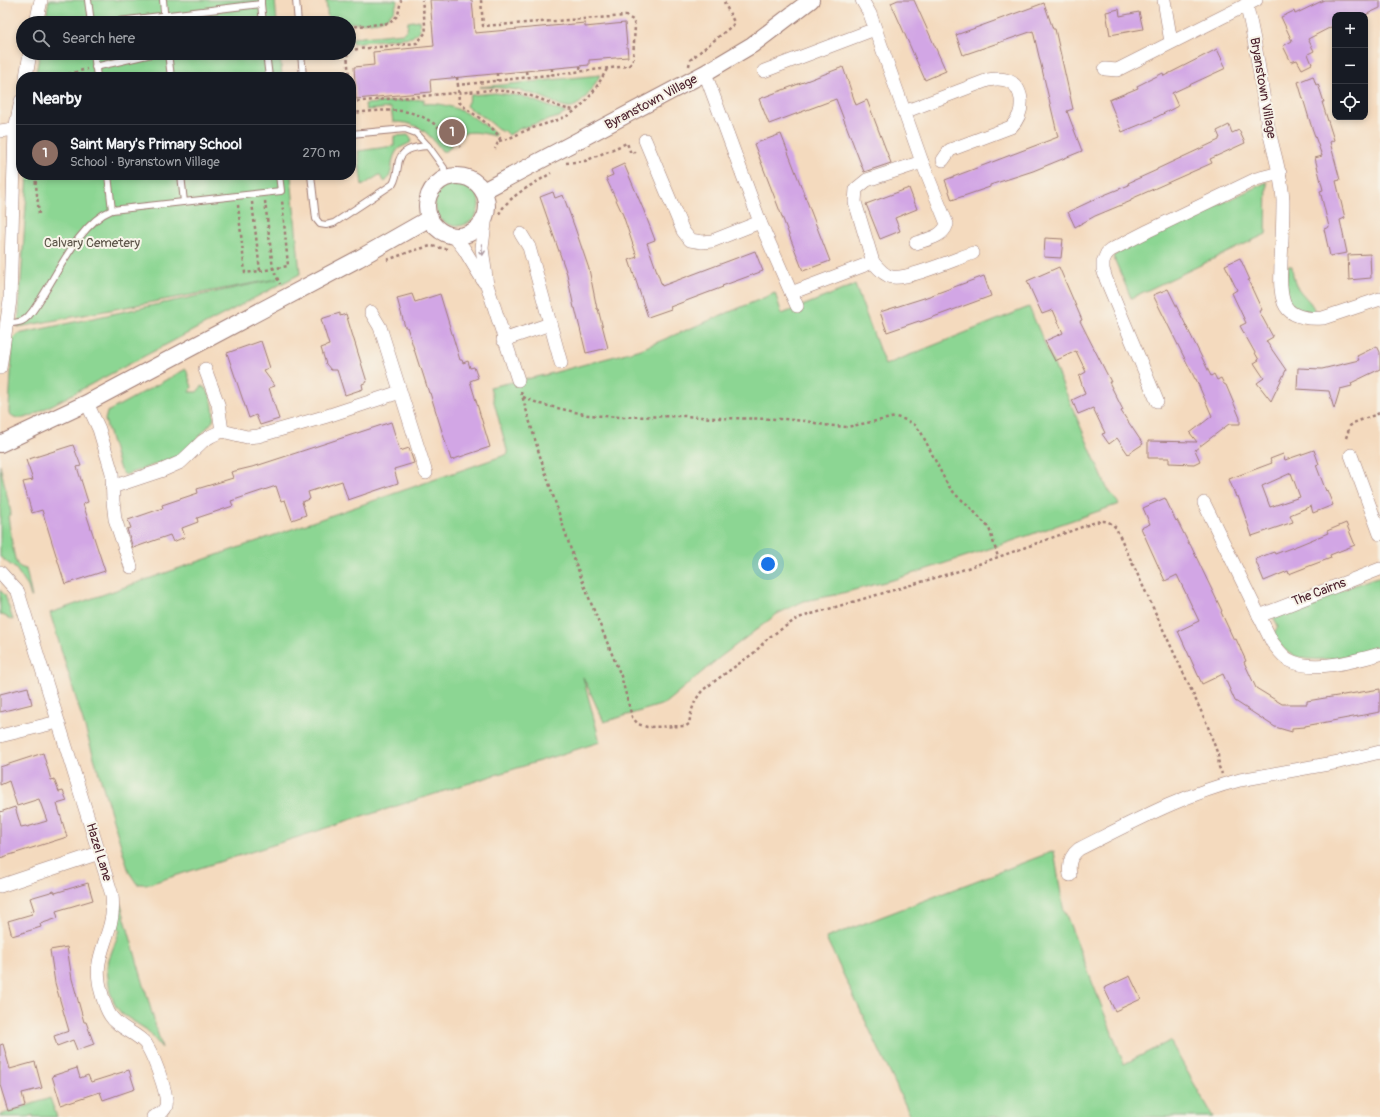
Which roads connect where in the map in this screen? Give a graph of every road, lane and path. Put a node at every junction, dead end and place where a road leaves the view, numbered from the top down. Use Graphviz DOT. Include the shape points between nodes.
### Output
graph roads {
  1 [pos="41,0"];
  2 [pos="88,0"];
  3 [pos="163,0"];
  4 [pos="296,0"];
  5 [pos="401,0"];
  6 [pos="422,0"];
  7 [pos="480,0"];
  8 [pos="811,0"];
  9 [pos="863,0"];
  10 [pos="1164,0"];
  11 [pos="261,2"];
  12 [pos="724,2"];
  13 [pos="1251,2"];
  14 [pos="38,16"];
  15 [pos="89,16"];
  16 [pos="165,16"];
  17 [pos="186,16"];
  18 [pos="262,16"];
  19 [pos="297,16"];
  20 [pos="356,26"];
  21 [pos="875,29"];
  22 [pos="1171,42"];
  23 [pos="356,49"];
  24 [pos="29,60"];
  25 [pos="94,60"];
  26 [pos="126,60"];
  27 [pos="169,60"];
  28 [pos="267,60"];
  29 [pos="302,60"];
  30 [pos="348,60"];
  31 [pos="580,66"];
  32 [pos="689,66"];
  33 [pos="95,67"];
  34 [pos="552,68"];
  35 [pos="607,68"];
  36 [pos="1105,69"];
  37 [pos="526,71"];
  38 [pos="581,71"];
  39 [pos="764,71"];
  40 [pos="27,72"];
  41 [pos="76,72"];
  42 [pos="96,72"];
  43 [pos="170,72"];
  44 [pos="268,72"];
  45 [pos="303,72"];
  46 [pos="349,72"];
  47 [pos="497,73"];
  48 [pos="705,73"];
  49 [pos="552,75"];
  50 [pos="526,77"];
  51 [pos="457,78"];
  52 [pos="497,81"];
  53 [pos="458,85"];
  54 [pos="458,93"];
  55 [pos="356,102"];
  56 [pos="575,110"];
  57 [pos="904,112"];
  58 [pos="16,124"];
  59 [pos="15,129"];
  60 [pos="0,131"];
  61 [pos="356,134"];
  62 [pos="499,141"];
  63 [pos="646,143"];
  64 [pos="428,146"];
  65 [pos="495,149"];
  66 [pos="570,160"];
  67 [pos="943,160"];
  68 [pos="922,162"];
  69 [pos="555,170"];
  70 [pos="1280,173"];
  71 [pos="445,179"];
  72 [pos="36,180"];
  73 [pos="109,180"];
  74 [pos="182,180"];
  75 [pos="280,180"];
  76 [pos="312,180"];
  77 [pos="483,191"];
  78 [pos="281,192"];
  79 [pos="265,193"];
  80 [pos="251,195"];
  81 [pos="237,196"];
  82 [pos="184,202"];
  83 [pos="112,210"];
  84 [pos="39,214"];
  85 [pos="492,216"];
  86 [pos="430,218"];
  87 [pos="760,222"];
  88 [pos="521,234"];
  89 [pos="454,236"];
  90 [pos="916,243"];
  91 [pos="973,253"];
  92 [pos="873,262"];
  93 [pos="273,269"];
  94 [pos="260,271"];
  95 [pos="281,284"];
  96 [pos="487,285"];
  97 [pos="791,293"];
  98 [pos="1380,299"];
  99 [pos="797,306"];
  100 [pos="371,312"];
  101 [pos="6,324"];
  102 [pos="550,324"];
  103 [pos="503,340"];
  104 [pos="561,363"];
  105 [pos="0,368"];
  106 [pos="206,369"];
  107 [pos="518,380"];
  108 [pos="400,392"];
  109 [pos="522,397"];
  110 [pos="1157,401"];
  111 [pos="87,403"];
  112 [pos="1380,413"];
  113 [pos="222,431"];
  114 [pos="1346,438"];
  115 [pos="1,441"];
  116 [pos="1351,455"];
  117 [pos="426,473"];
  118 [pos="112,488"];
  119 [pos="1204,503"];
  120 [pos="1380,534"];
  121 [pos="998,557"];
  122 [pos="130,567"];
  123 [pos="1380,569"];
  124 [pos="0,572"];
  125 [pos="1259,616"];
  126 [pos="1380,654"];
  127 [pos="58,722"];
  128 [pos="0,736"];
  129 [pos="1380,752"];
  130 [pos="1225,784"];
  131 [pos="99,853"];
  132 [pos="1070,875"];
  133 [pos="0,886"];
  134 [pos="153,1117"];
  1 -- 14 [label="street"];
  2 -- 15 [label="lane"];
  3 -- 16 [label="lane"];
  4 -- 19 [label="lane"];
  5 -- 20 [label="path" via="398,16 390,23"];
  6 -- 23 [label="path" via="426,32 417,43"];
  7 -- 35 [label="path" via="483,26 629,17 635,26 632,63 628,66"];
  8 -- 48 [label="street, Byranstown Village" via="752,45"];
  9 -- 21 [label="street"];
  10 -- 22 [label="street"];
  11 -- 17 [label="lane"];
  11 -- 18 [label="lane"];
  12 -- 32 [label="path" via="734,22 733,25 690,60"];
  13 -- 22 [label="street, Bryanstown Village"];
  13 -- 70 [label="street, Bryanstown Village" via="1268,128"];
  21 -- 39 [label="street"];
  21 -- 57 [label="street"];
  22 -- 36 [label="street, Bryanstown Village" via="1117,70"];
  24 -- 40 [label="street"];
  25 -- 33 [label="lane"];
  26 -- 33 [label="lane"];
  27 -- 43 [label="lane"];
  28 -- 44 [label="lane"];
  29 -- 45 [label="lane"];
  30 -- 46 [label="path"];
  31 -- 38 [label="path"];
  33 -- 41 [label="path"];
  33 -- 42 [label="lane"];
  34 -- 49 [label="path"];
  35 -- 38 [label="path"];
  35 -- 56 [label="path" via="593,94"];
  37 -- 50 [label="path"];
  38 -- 49 [label="path"];
  47 -- 52 [label="path"];
  48 -- 77 [label="street, Byranstown Village"];
  48 -- 87 [label="street"];
  49 -- 50 [label="path"];
  50 -- 52 [label="path"];
  51 -- 53 [label="path"];
  52 -- 53 [label="path"];
  53 -- 54 [label="path"];
  54 -- 55 [label="path"];
  54 -- 56 [label="path" via="491,90 515,92 560,108"];
  54 -- 62 [label="path" via="459,102 496,132"];
  56 -- 62 [label="path" via="561,119 520,133 509,140"];
  57 -- 67 [label="street" via="988,80 1006,80 1019,88 1022,110 1011,127 950,150"];
  57 -- 68 [label="street"];
  58 -- 59 [label="street"];
  59 -- 60 [label="street"];
  59 -- 101 [label="street" via="12,261"];
  61 -- 64 [label="lane" via="405,129 416,133"];
  62 -- 65 [label="path"];
  63 -- 66 [label="path" via="630,154 627,143 586,161 563,164"];
  63 -- 87 [label="street" via="683,232 690,240 712,241"];
  64 -- 71 [label="lane" via="444,168"];
  64 -- 76 [label="lane" via="411,148 403,153 398,161 398,171 393,184 334,223 320,224 316,219"];
  68 -- 90 [label="street" via="947,224 945,230 937,236"];
  68 -- 92 [label="street" via="867,180 856,188 855,202"];
  69 -- 85 [label="path"];
  70 -- 98 [label="street, Bryanstown Village" via="1283,201 1280,279 1287,309 1293,314 1315,319"];
  70 -- 110 [label="street" via="1256,179 1148,231 1111,250 1104,258 1103,269 1106,279"];
  71 -- 77 [label="street" via="470,179"];
  71 -- 86 [label="street" via="431,191 427,209"];
  72 -- 84 [label="path"];
  73 -- 83 [label="lane"];
  74 -- 82 [label="lane"];
  75 -- 78 [label="lane"];
  77 -- 85 [label="street"];
  78 -- 79 [label="lane"];
  78 -- 93 [label="path" via="288,266"];
  79 -- 80 [label="lane"];
  79 -- 93 [label="path"];
  80 -- 81 [label="lane"];
  80 -- 94 [label="path"];
  81 -- 82 [label="lane"];
  81 -- 94 [label="path" via="245,273"];
  82 -- 83 [label="lane"];
  83 -- 101 [label="lane" via="103,214 86,229 28,316 22,321"];
  85 -- 89 [label="street" via="474,231"];
  85 -- 96 [label="street, one-way" via="482,248"];
  86 -- 89 [label="street" via="439,230"];
  86 -- 111 [label="street"];
  87 -- 97 [label="street"];
  88 -- 102 [label="street" via="529,247"];
  89 -- 96 [label="street"];
  91 -- 92 [label="street" via="903,278 890,277"];
  92 -- 97 [label="street"];
  93 -- 94 [label="path"];
  93 -- 95 [label="path"];
  96 -- 103 [label="street"];
  97 -- 99 [label="street"];
  100 -- 108 [label="street" via="380,328"];
  101 -- 105 [label="street"];
  102 -- 103 [label="street"];
  102 -- 104 [label="street"];
  103 -- 107 [label="street"];
  106 -- 113 [label="street" via="218,404"];
  107 -- 109 [label="path"];
  108 -- 113 [label="street" via="258,436 247,437"];
  108 -- 117 [label="street"];
  109 -- 121 [label="path" via="540,404 588,415 620,417 684,416 806,420 847,428 896,417 906,420 921,432 947,484 988,528"];
  109 -- 121 [label="path" via="574,559 622,676 632,717 638,724 648,727 686,726 689,724 698,695 755,652 768,638 798,618"];
  111 -- 115 [label="street"];
  111 -- 118 [label="street" via="99,429 112,473"];
  112 -- 114 [label="path" via="1353,423"];
  113 -- 118 [label="street" via="204,441 181,462"];
  116 -- 120 [label="street"];
  118 -- 122 [label="street" via="115,519"];
  119 -- 125 [label="street"];
  121 -- 130 [label="path" via="1096,522 1104,520 1112,523 1207,724"];
  123 -- 125 [label="street, The Cairns"];
  124 -- 127 [label="street, Hazel Lane" via="18,592"];
  125 -- 126 [label="street" via="1272,642 1288,660 1299,664 1331,664"];
  127 -- 128 [label="street"];
  127 -- 131 [label="street, Hazel Lane"];
  129 -- 130 [label="street"];
  130 -- 132 [label="street" via="1189,797 1079,849 1070,861"];
  131 -- 133 [label="street"];
  131 -- 134 [label="street, Hazel Lane" via="112,895 113,910 97,969 98,983 110,1015 144,1043 154,1059 166,1097 166,1105 159,1115"];
}
